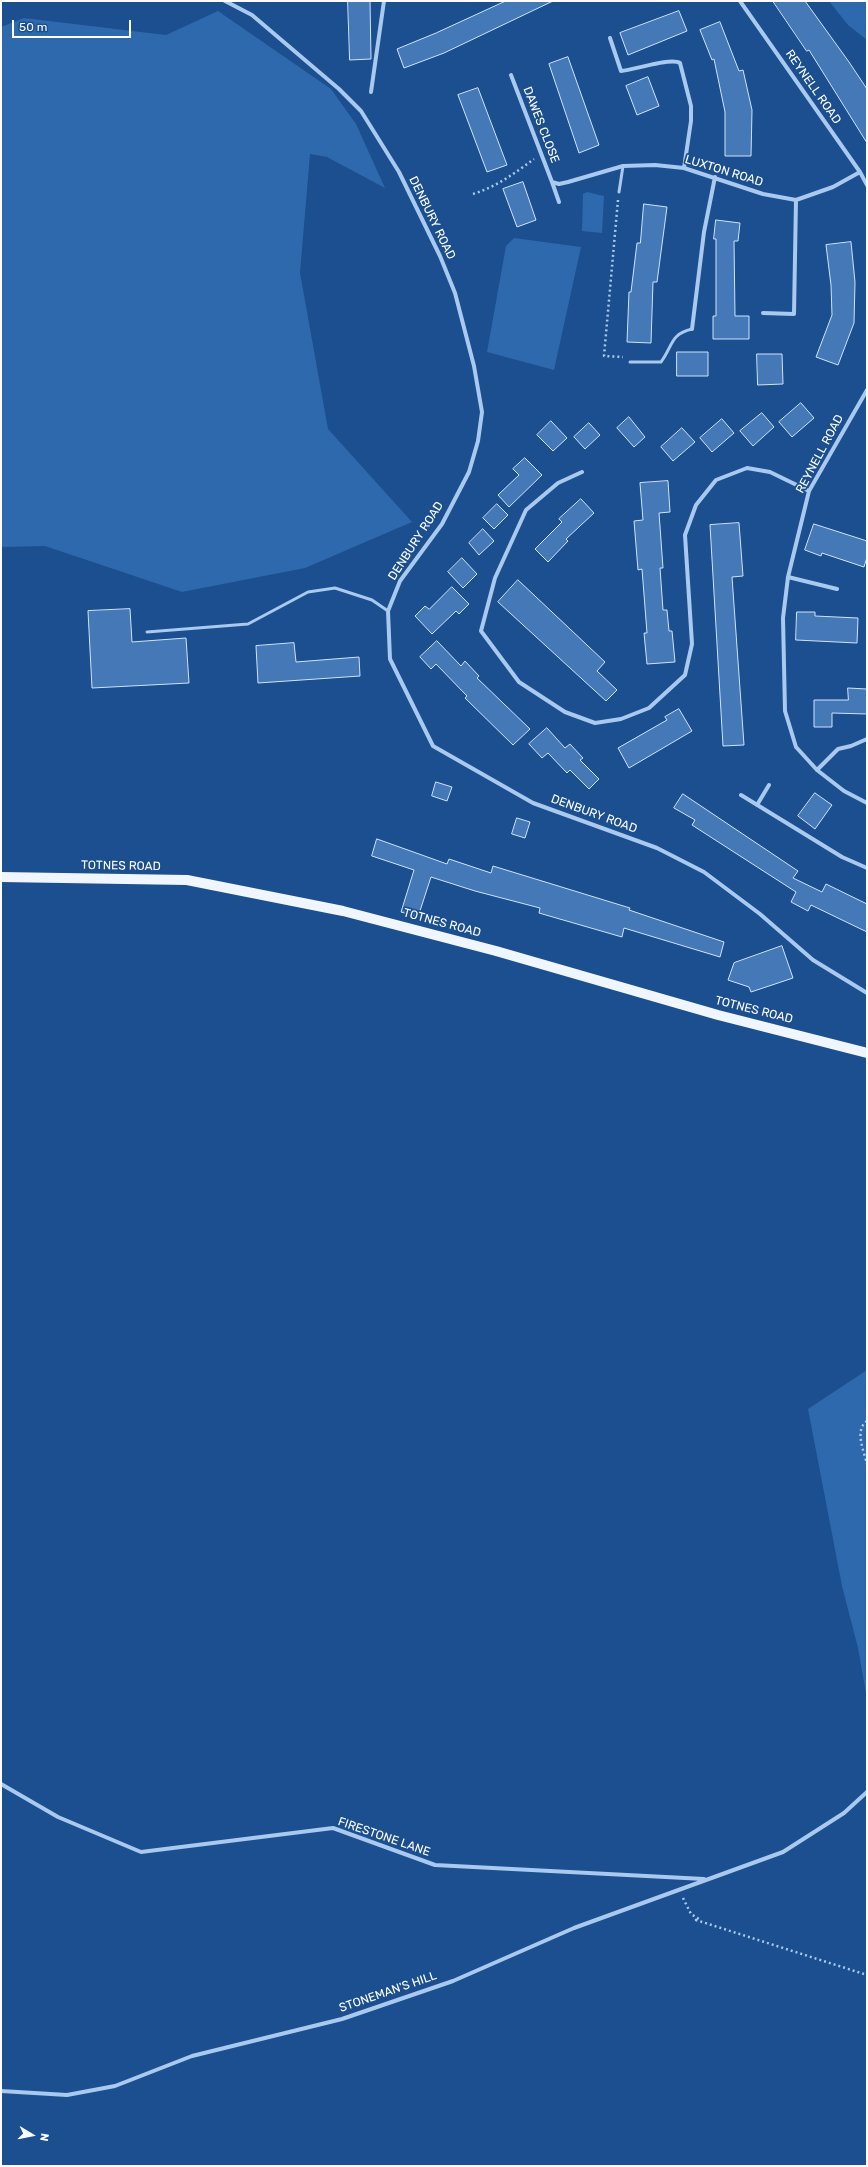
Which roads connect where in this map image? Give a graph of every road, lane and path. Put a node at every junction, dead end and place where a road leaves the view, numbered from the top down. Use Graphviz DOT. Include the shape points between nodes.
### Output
graph roads {
  1 [pos="225,1"];
  2 [pos="384,1"];
  3 [pos="740,1"];
  4 [pos="610,38"];
  5 [pos="511,75"];
  6 [pos="371,92"];
  7 [pos="541,154"];
  8 [pos="623,166"];
  9 [pos="684,168"];
  10 [pos="860,172"];
  11 [pos="715,177"];
  12 [pos="552,182"];
  13 [pos="867,185"];
  14 [pos="620,192"];
  15 [pos="473,194"];
  16 [pos="796,200"];
  17 [pos="559,202"];
  18 [pos="763,313"];
  19 [pos="692,329"];
  20 [pos="630,362"];
  21 [pos="867,390"];
  22 [pos="582,472"];
  23 [pos="809,491"];
  24 [pos="788,577"];
  25 [pos="837,589"];
  26 [pos="388,611"];
  27 [pos="147,632"];
  28 [pos="867,739"];
  29 [pos="817,770"];
  30 [pos="769,785"];
  31 [pos="741,794"];
  32 [pos="867,803"];
  33 [pos="757,805"];
  34 [pos="867,868"];
  35 [pos="1,877"];
  36 [pos="867,994"];
  37 [pos="867,1053"];
  38 [pos="867,1421"];
  39 [pos="867,1464"];
  40 [pos="1,1784"];
  41 [pos="867,1792"];
  42 [pos="706,1879"];
  43 [pos="679,1891"];
  44 [pos="867,1975"];
  45 [pos="1,2091"];
  1 -- 26 [label="street, DENBURY ROAD" via="252,15 340,89 361,111 399,172 455,293 474,366 482,412 478,441 469,472 442,524 400,581"];
  2 -- 6 [label="street"];
  3 -- 10 [label="street, REYNELL ROAD"];
  4 -- 9 [label="street" via="621,71 672,60 680,63 691,106"];
  5 -- 7 [label="street, DAWES CLOSE"];
  7 -- 12 [label="street, DAWES CLOSE"];
  7 -- 15 [label="path" via="511,176 485,191"];
  8 -- 9 [label="street, LUXTON ROAD" via="655,165"];
  8 -- 12 [label="street, LUXTON ROAD" via="568,182"];
  8 -- 14 [label="lane"];
  9 -- 11 [label="street, LUXTON ROAD"];
  10 -- 13 [label="street, REYNELL ROAD"];
  10 -- 16 [label="street, LUXTON ROAD" via="833,187"];
  11 -- 16 [label="street, LUXTON ROAD" via="763,194"];
  11 -- 19 [label="street" via="704,232"];
  12 -- 17 [label="street"];
  14 -- 20 [label="path" via="604,356 631,358"];
  16 -- 18 [label="street" via="794,314"];
  19 -- 20 [label="lane" via="673,338 669,351 661,362"];
  21 -- 23 [label="street, REYNELL ROAD"];
  22 -- 23 [label="street" via="558,483 526,510 495,578 481,631 519,682 565,712 595,723 621,719 648,708 685,675 692,644 685,535 696,505 716,480 747,468 770,472"];
  23 -- 24 [label="street, REYNELL ROAD"];
  24 -- 25 [label="street"];
  24 -- 29 [label="street, REYNELL ROAD" via="783,618 785,711 796,748"];
  26 -- 27 [label="lane" via="372,600 335,588 308,592 248,624"];
  26 -- 36 [label="street, DENBURY ROAD" via="390,659 433,746 533,803 657,848 704,872 760,914 813,960"];
  28 -- 29 [label="street" via="838,749"];
  29 -- 32 [label="street, REYNELL ROAD" via="844,791"];
  30 -- 33 [label="street"];
  31 -- 33 [label="street"];
  33 -- 34 [label="street" via="842,857"];
  35 -- 37 [label="main road, TOTNES ROAD" via="186,880 343,910 718,1015"];
  38 -- 39 [label="path" via="862,1425 860,1432"];
  40 -- 42 [label="street, FIRESTONE LANE" via="58,1817 141,1852 333,1828 435,1865"];
  41 -- 42 [label="street, STONEMAN'S HILL" via="844,1813 783,1852"];
  42 -- 43 [label="street, STONEMAN'S HILL"];
  43 -- 44 [label="path" via="691,1914 699,1919 696,1920"];
  43 -- 45 [label="street, STONEMAN'S HILL" via="574,1928 453,1980 342,2019 192,2056 116,2086 67,2095"];
}
